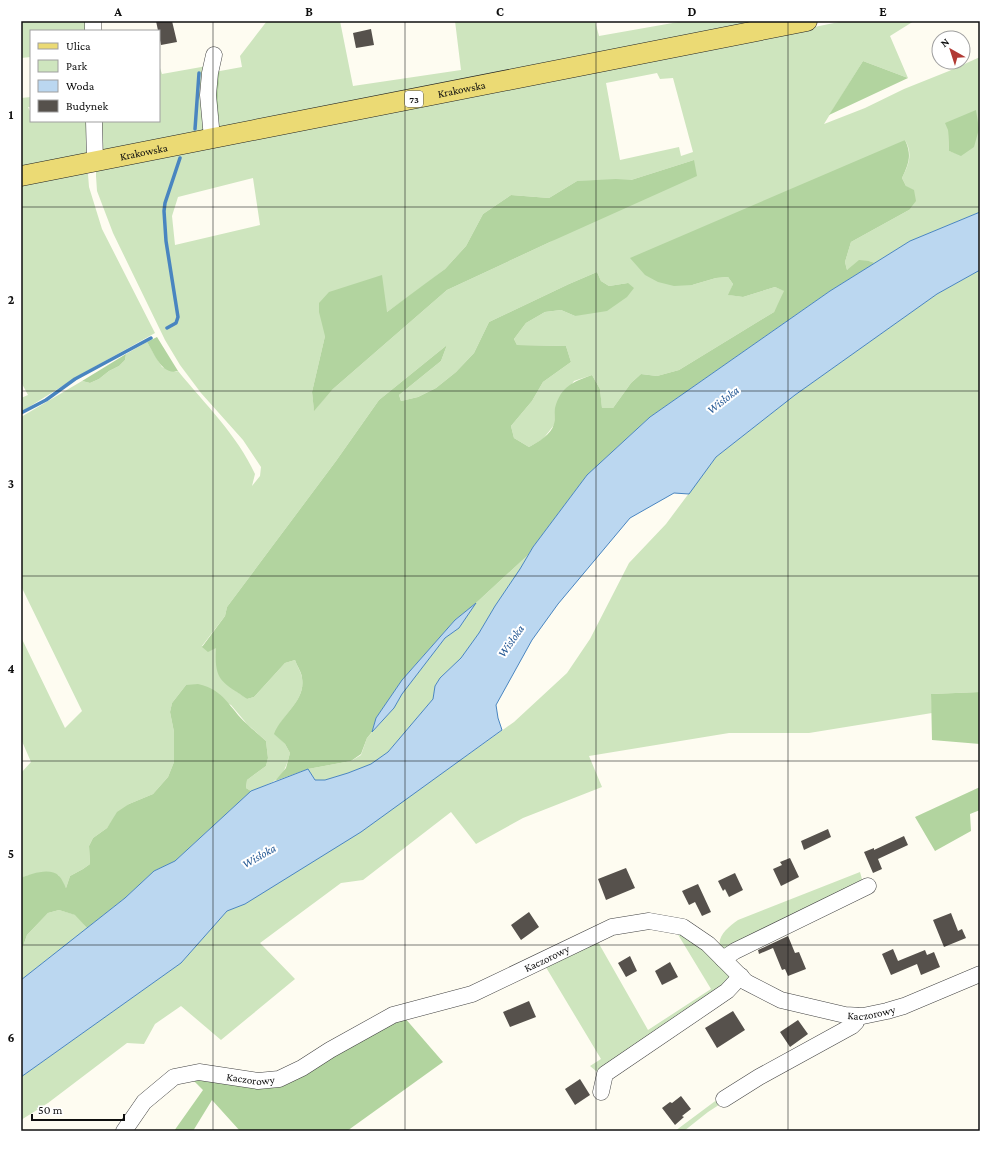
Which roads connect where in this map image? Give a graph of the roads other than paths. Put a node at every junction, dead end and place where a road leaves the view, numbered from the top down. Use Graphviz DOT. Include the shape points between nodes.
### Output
graph roads {
  1 [pos="807,21"];
  2 [pos="214,55"];
  3 [pos="94,122"];
  4 [pos="212,138"];
  5 [pos="95,162"];
  6 [pos="21,176"];
  7 [pos="868,886"];
  8 [pos="723,958"];
  9 [pos="980,974"];
  10 [pos="741,976"];
  11 [pos="858,1016"];
  12 [pos="601,1092"];
  13 [pos="724,1099"];
  14 [pos="124,1131"];
  1 -- 4 [label="main road, Krakowska / 73"];
  2 -- 4 [label="street" via="208,89"];
  3 -- 5 [label="street"];
  4 -- 5 [label="main road, Krakowska / 73"];
  5 -- 6 [label="main road, Krakowska / 73"];
  7 -- 8 [label="street"];
  8 -- 10 [label="street, Kaczorowy"];
  8 -- 14 [label="street, Kaczorowy" via="683,927 649,921 612,927 472,994 393,1015 302,1068 278,1079 258,1081 199,1072 174,1077 144,1102"];
  9 -- 11 [label="street, Kaczorowy" via="904,1006"];
  10 -- 11 [label="street, Kaczorowy" via="746,982 781,1000"];
  10 -- 12 [label="street" via="727,990 605,1074"];
  11 -- 13 [label="street" via="852,1026"];
}
